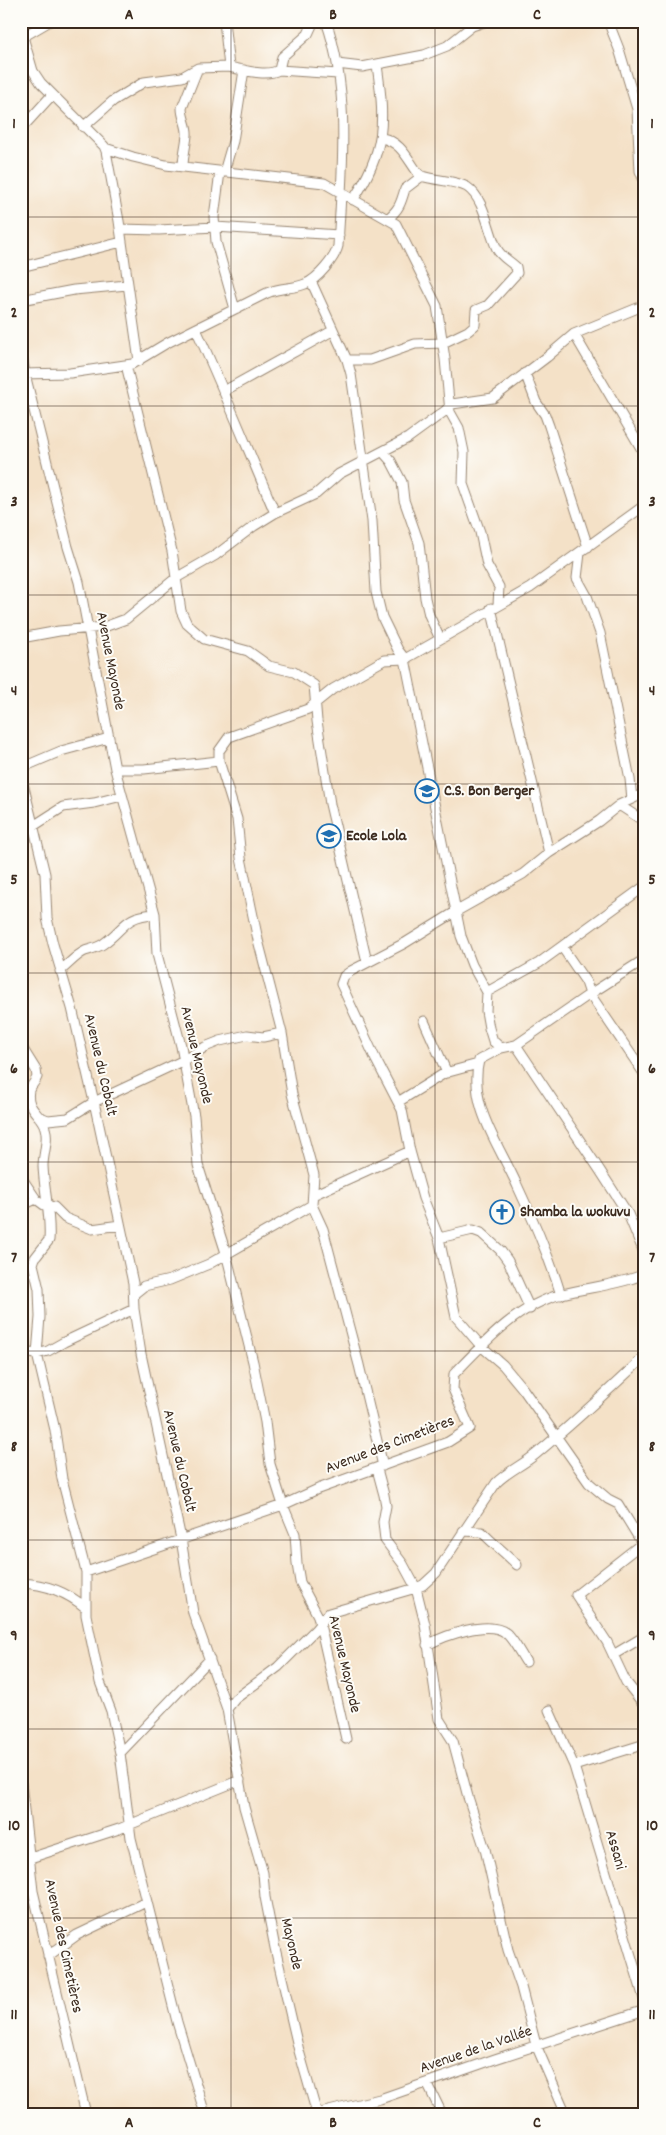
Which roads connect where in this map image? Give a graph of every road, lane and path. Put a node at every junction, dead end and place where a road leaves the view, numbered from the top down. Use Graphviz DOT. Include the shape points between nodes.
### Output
graph roads {
  1 [pos="50,21"];
  2 [pos="224,21"];
  3 [pos="314,21"];
  4 [pos="326,21"];
  5 [pos="487,21"];
  6 [pos="608,21"];
  7 [pos="22,37"];
  8 [pos="378,65"];
  9 [pos="198,68"];
  10 [pos="230,68"];
  11 [pos="337,69"];
  12 [pos="244,70"];
  13 [pos="279,70"];
  14 [pos="52,95"];
  15 [pos="641,109"];
  16 [pos="83,127"];
  17 [pos="21,129"];
  18 [pos="382,138"];
  19 [pos="105,148"];
  20 [pos="183,167"];
  21 [pos="222,172"];
  22 [pos="422,176"];
  23 [pos="645,183"];
  24 [pos="341,192"];
  25 [pos="353,200"];
  26 [pos="386,219"];
  27 [pos="215,227"];
  28 [pos="120,229"];
  29 [pos="339,235"];
  30 [pos="122,242"];
  31 [pos="21,267"];
  32 [pos="311,281"];
  33 [pos="127,285"];
  34 [pos="21,300"];
  35 [pos="645,304"];
  36 [pos="235,309"];
  37 [pos="196,329"];
  38 [pos="332,331"];
  39 [pos="574,334"];
  40 [pos="443,343"];
  41 [pos="21,349"];
  42 [pos="347,360"];
  43 [pos="139,361"];
  44 [pos="126,365"];
  45 [pos="525,373"];
  46 [pos="23,374"];
  47 [pos="224,391"];
  48 [pos="450,406"];
  49 [pos="383,452"];
  50 [pos="645,455"];
  51 [pos="363,463"];
  52 [pos="645,505"];
  53 [pos="275,513"];
  54 [pos="588,547"];
  55 [pos="580,553"];
  56 [pos="176,578"];
  57 [pos="495,607"];
  58 [pos="89,629"];
  59 [pos="21,638"];
  60 [pos="440,638"];
  61 [pos="405,659"];
  62 [pos="316,701"];
  63 [pos="109,738"];
  64 [pos="219,761"];
  65 [pos="21,768"];
  66 [pos="115,769"];
  67 [pos="21,774"];
  68 [pos="645,793"];
  69 [pos="122,796"];
  70 [pos="632,799"];
  71 [pos="619,804"];
  72 [pos="645,822"];
  73 [pos="35,827"];
  74 [pos="21,834"];
  75 [pos="549,853"];
  76 [pos="644,890"];
  77 [pos="457,910"];
  78 [pos="155,914"];
  79 [pos="562,947"];
  80 [pos="645,959"];
  81 [pos="367,962"];
  82 [pos="60,971"];
  83 [pos="487,992"];
  84 [pos="590,994"];
  85 [pos="424,1021"];
  86 [pos="282,1033"];
  87 [pos="21,1046"];
  88 [pos="516,1046"];
  89 [pos="501,1048"];
  90 [pos="184,1060"];
  91 [pos="478,1064"];
  92 [pos="447,1073"];
  93 [pos="645,1075"];
  94 [pos="94,1102"];
  95 [pos="398,1102"];
  96 [pos="36,1116"];
  97 [pos="410,1151"];
  98 [pos="21,1177"];
  99 [pos="313,1195"];
  100 [pos="36,1199"];
  101 [pos="312,1205"];
  102 [pos="21,1206"];
  103 [pos="48,1206"];
  104 [pos="120,1225"];
  105 [pos="439,1238"];
  106 [pos="226,1253"];
  107 [pos="645,1255"];
  108 [pos="645,1274"];
  109 [pos="134,1294"];
  110 [pos="561,1295"];
  111 [pos="134,1309"];
  112 [pos="530,1309"];
  113 [pos="482,1346"];
  114 [pos="21,1352"];
  115 [pos="37,1354"];
  116 [pos="645,1356"];
  117 [pos="557,1437"];
  118 [pos="380,1468"];
  119 [pos="283,1505"];
  120 [pos="463,1531"];
  121 [pos="181,1539"];
  122 [pos="643,1542"];
  123 [pos="517,1565"];
  124 [pos="86,1572"];
  125 [pos="21,1583"];
  126 [pos="416,1588"];
  127 [pos="86,1608"];
  128 [pos="320,1624"];
  129 [pos="645,1636"];
  130 [pos="427,1645"];
  131 [pos="613,1655"];
  132 [pos="210,1659"];
  133 [pos="526,1662"];
  134 [pos="645,1706"];
  135 [pos="227,1709"];
  136 [pos="549,1710"];
  137 [pos="346,1739"];
  138 [pos="645,1744"];
  139 [pos="120,1753"];
  140 [pos="574,1766"];
  141 [pos="240,1780"];
  142 [pos="21,1783"];
  143 [pos="129,1824"];
  144 [pos="26,1860"];
  145 [pos="146,1902"];
  146 [pos="48,1956"];
  147 [pos="645,2002"];
  148 [pos="645,2010"];
  149 [pos="536,2045"];
  150 [pos="426,2083"];
  151 [pos="86,2114"];
  152 [pos="205,2114"];
  153 [pos="317,2114"];
  154 [pos="442,2114"];
  155 [pos="566,2114"];
  1 -- 7 [label="street"];
  2 -- 10 [label="street"];
  3 -- 13 [label="street" via="308,34 282,57"];
  4 -- 11 [label="street"];
  5 -- 8 [label="street" via="472,26 440,49"];
  6 -- 15 [label="street"];
  7 -- 14 [label="street" via="33,71"];
  8 -- 11 [label="street"];
  8 -- 18 [label="street"];
  9 -- 10 [label="street"];
  9 -- 16 [label="street" via="182,77 144,82 113,101"];
  9 -- 20 [label="street" via="182,108 188,135"];
  10 -- 12 [label="street"];
  11 -- 13 [label="street"];
  11 -- 24 [label="street" via="343,131"];
  12 -- 13 [label="street" via="264,73"];
  12 -- 21 [label="street" via="233,141"];
  14 -- 16 [label="street"];
  14 -- 17 [label="street"];
  15 -- 23 [label="street" via="640,170"];
  16 -- 19 [label="street"];
  18 -- 22 [label="street" via="398,144"];
  18 -- 25 [label="street" via="365,183"];
  19 -- 20 [label="street" via="133,158"];
  19 -- 28 [label="street"];
  20 -- 21 [label="street"];
  21 -- 24 [label="street" via="324,183"];
  21 -- 27 [label="street"];
  22 -- 26 [label="street" via="405,189 402,204"];
  22 -- 40 [label="street" via="462,185 472,192 486,216 497,248 516,267 517,273 488,306 476,310 473,328"];
  24 -- 25 [label="street"];
  24 -- 29 [label="street"];
  25 -- 26 [label="street"];
  26 -- 40 [label="street" via="400,228 432,294"];
  27 -- 28 [label="street"];
  27 -- 29 [label="street"];
  27 -- 36 [label="street" via="216,242"];
  28 -- 30 [label="street"];
  29 -- 32 [label="street" via="333,260"];
  30 -- 31 [label="street"];
  30 -- 33 [label="street"];
  32 -- 36 [label="street" via="278,288"];
  32 -- 38 [label="street"];
  33 -- 34 [label="street"];
  33 -- 43 [label="street"];
  35 -- 39 [label="street"];
  36 -- 37 [label="street"];
  37 -- 43 [label="street"];
  37 -- 47 [label="street"];
  38 -- 42 [label="street"];
  38 -- 47 [label="street"];
  39 -- 45 [label="street"];
  39 -- 50 [label="street"];
  40 -- 42 [label="street" via="415,344 370,360"];
  40 -- 48 [label="street"];
  41 -- 46 [label="street, Avenue Mayonde"];
  42 -- 51 [label="street"];
  43 -- 44 [label="street"];
  44 -- 46 [label="street" via="70,373"];
  44 -- 56 [label="street"];
  45 -- 48 [label="street" via="490,400 455,402"];
  45 -- 54 [label="street" via="547,420"];
  46 -- 58 [label="street, Avenue Mayonde"];
  47 -- 53 [label="street"];
  48 -- 49 [label="street" via="408,438"];
  48 -- 57 [label="street" via="463,445 463,484 480,532 487,565 498,587"];
  49 -- 51 [label="street"];
  49 -- 60 [label="street" via="402,482 404,500 419,543 429,615"];
  51 -- 53 [label="street" via="339,474 316,494"];
  51 -- 61 [label="street" via="372,521 376,592 382,617"];
  52 -- 54 [label="street"];
  53 -- 56 [label="street" via="208,560"];
  54 -- 55 [label="street"];
  55 -- 57 [label="street" via="530,588"];
  55 -- 70 [label="street" via="577,578 600,633"];
  56 -- 58 [label="street" via="126,619"];
  56 -- 62 [label="street" via="184,618 198,636 248,651 269,666 294,672 314,686"];
  57 -- 60 [label="street"];
  57 -- 75 [label="street"];
  58 -- 59 [label="street"];
  58 -- 63 [label="street, Avenue Mayonde"];
  60 -- 61 [label="street"];
  61 -- 62 [label="street" via="384,660"];
  61 -- 77 [label="street"];
  62 -- 64 [label="street" via="308,708 230,737 219,751"];
  62 -- 81 [label="street" via="330,804"];
  63 -- 65 [label="street" via="46,756"];
  63 -- 66 [label="street, Avenue Mayonde"];
  64 -- 66 [label="street"];
  64 -- 86 [label="street" via="239,827 246,887"];
  66 -- 69 [label="street, Avenue Mayonde"];
  67 -- 73 [label="street, Avenue du Cobalt"];
  68 -- 70 [label="street"];
  69 -- 73 [label="street" via="64,808"];
  69 -- 78 [label="street, Avenue Mayonde"];
  70 -- 71 [label="street"];
  71 -- 72 [label="street"];
  71 -- 75 [label="street"];
  73 -- 74 [label="street"];
  73 -- 82 [label="street, Avenue du Cobalt" via="45,874 47,918"];
  75 -- 77 [label="street" via="523,874"];
  76 -- 79 [label="street"];
  77 -- 81 [label="street"];
  77 -- 83 [label="street" via="472,965"];
  78 -- 82 [label="street" via="130,919 116,934 93,950 83,952"];
  78 -- 90 [label="street, Avenue Mayonde" via="157,954"];
  79 -- 83 [label="street"];
  79 -- 84 [label="street" via="586,982"];
  80 -- 84 [label="street"];
  81 -- 95 [label="street" via="344,976 342,988"];
  82 -- 94 [label="street, Avenue du Cobalt"];
  83 -- 89 [label="street" via="489,1028 493,1041"];
  84 -- 88 [label="street"];
  84 -- 93 [label="street"];
  85 -- 92 [label="street"];
  86 -- 90 [label="street" via="234,1037 205,1047"];
  86 -- 99 [label="street" via="290,1084 314,1175"];
  87 -- 96 [label="street" via="36,1070 37,1078 28,1098"];
  88 -- 89 [label="street"];
  88 -- 107 [label="street" via="628,1214"];
  89 -- 91 [label="street" via="480,1058"];
  90 -- 94 [label="street"];
  90 -- 106 [label="street, Avenue Mayonde" via="194,1116 198,1165"];
  91 -- 92 [label="street"];
  91 -- 110 [label="street" via="478,1096 483,1114 539,1232"];
  92 -- 95 [label="street"];
  94 -- 96 [label="street" via="62,1120"];
  94 -- 104 [label="street, Avenue du Cobalt"];
  95 -- 97 [label="street"];
  96 -- 103 [label="street" via="45,1126 43,1162"];
  97 -- 99 [label="street"];
  97 -- 105 [label="street" via="423,1198"];
  98 -- 100 [label="street"];
  99 -- 101 [label="street"];
  100 -- 102 [label="street"];
  100 -- 103 [label="street"];
  101 -- 106 [label="street"];
  101 -- 118 [label="street" via="323,1229 357,1357"];
  103 -- 104 [label="street" via="82,1226 97,1229"];
  103 -- 115 [label="street" via="49,1240 33,1264 39,1289"];
  104 -- 109 [label="street, Avenue du Cobalt"];
  105 -- 112 [label="street" via="473,1230 482,1233 508,1261"];
  105 -- 113 [label="street" via="454,1312"];
  106 -- 109 [label="street" via="209,1264 170,1280 144,1286"];
  106 -- 119 [label="street, Avenue Mayonde" via="253,1362 270,1464"];
  108 -- 110 [label="street, Avenue des Cimetières"];
  109 -- 111 [label="street, Avenue du Cobalt"];
  110 -- 112 [label="street, Avenue des Cimetières"];
  111 -- 115 [label="street"];
  111 -- 121 [label="street, Avenue du Cobalt" via="148,1391"];
  112 -- 113 [label="street, Avenue des Cimetières" via="509,1322"];
  113 -- 117 [label="street" via="523,1389"];
  113 -- 118 [label="street, Avenue des Cimetières" via="453,1378 453,1389 470,1424 469,1430 448,1442"];
  114 -- 115 [label="street"];
  115 -- 124 [label="street" via="55,1430 62,1479"];
  116 -- 117 [label="street"];
  117 -- 120 [label="street" via="525,1463 503,1475"];
  117 -- 122 [label="street" via="589,1483 618,1504"];
  118 -- 119 [label="street, Avenue des Cimetières"];
  118 -- 126 [label="street" via="385,1540"];
  119 -- 121 [label="street, Avenue des Cimetières"];
  119 -- 128 [label="street, Avenue Mayonde" via="295,1534 300,1582"];
  120 -- 123 [label="street" via="482,1532"];
  120 -- 126 [label="street" via="436,1573"];
  121 -- 124 [label="street, Avenue des Cimetières"];
  121 -- 132 [label="street, Avenue du Cobalt" via="193,1613"];
  122 -- 131 [label="street" via="576,1595"];
  124 -- 127 [label="street"];
  125 -- 127 [label="street" via="47,1585 74,1598"];
  126 -- 128 [label="street" via="329,1612"];
  126 -- 130 [label="street"];
  127 -- 139 [label="street" via="100,1682 111,1711"];
  128 -- 135 [label="street" via="278,1667 235,1699"];
  128 -- 137 [label="street, Avenue Mayonde"];
  129 -- 131 [label="street"];
  130 -- 133 [label="street" via="466,1631 498,1629 509,1636"];
  130 -- 149 [label="street" via="439,1719 454,1741"];
  131 -- 134 [label="street" via="626,1682"];
  132 -- 135 [label="street, Avenue du Cobalt"];
  132 -- 139 [label="street"];
  135 -- 141 [label="street, Avenue du Cobalt"];
  136 -- 140 [label="street, Assani"];
  138 -- 140 [label="street"];
  139 -- 143 [label="street"];
  140 -- 147 [label="street, Assani"];
  141 -- 143 [label="street"];
  141 -- 153 [label="street, Mayonde" via="275,1948"];
  142 -- 144 [label="street, Avenue des Cimetières"];
  143 -- 144 [label="street"];
  143 -- 145 [label="street"];
  144 -- 146 [label="street, Avenue des Cimetières"];
  145 -- 146 [label="street" via="77,1935"];
  145 -- 152 [label="street"];
  146 -- 151 [label="street, Avenue des Cimetières"];
  148 -- 149 [label="street, Avenue de la Vallée"];
  149 -- 150 [label="street, Avenue de la Vallée"];
  149 -- 155 [label="street"];
  150 -- 153 [label="street, Avenue de la Vallée" via="380,2099"];
  150 -- 154 [label="street"];
}
